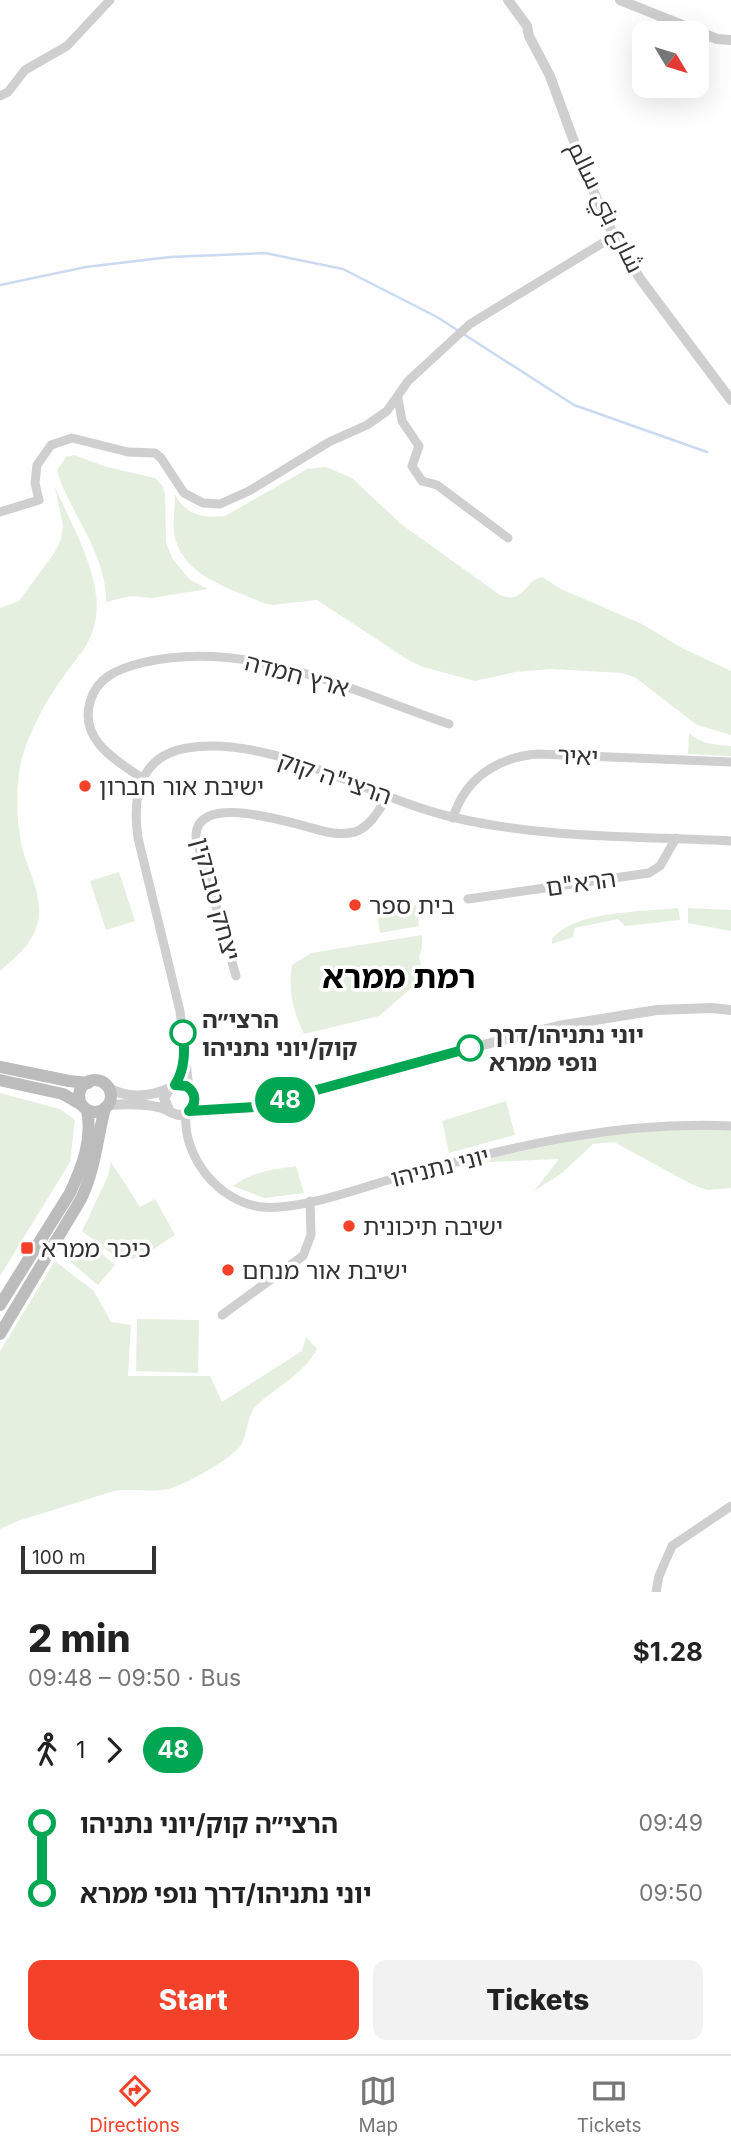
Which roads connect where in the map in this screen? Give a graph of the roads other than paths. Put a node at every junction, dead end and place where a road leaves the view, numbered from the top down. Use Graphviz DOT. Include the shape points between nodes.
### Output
graph roads {
  1 [pos="110,0"];
  2 [pos="499,0"];
  3 [pos="508,0"];
  4 [pos="620,0"];
  5 [pos="529,36"];
  6 [pos="731,40"];
  7 [pos="0,96"];
  8 [pos="614,236"];
  9 [pos="398,398"];
  10 [pos="731,400"];
  11 [pos="0,512"];
  12 [pos="508,538"];
  13 [pos="449,724"];
  14 [pos="731,762"];
  15 [pos="142,779"];
  16 [pos="387,797"];
  17 [pos="453,818"];
  18 [pos="676,838"];
  19 [pos="731,841"];
  20 [pos="468,899"];
  21 [pos="236,976"];
  22 [pos="681,1009"];
  23 [pos="731,1010"];
  24 [pos="731,1017"];
  25 [pos="185,1052"];
  26 [pos="0,1067"];
  27 [pos="0,1080"];
  28 [pos="88,1083"];
  29 [pos="173,1086"];
  30 [pos="107,1087"];
  31 [pos="191,1090"];
  32 [pos="84,1107"];
  33 [pos="107,1107"];
  34 [pos="242,1109"];
  35 [pos="171,1112"];
  36 [pos="188,1112"];
  37 [pos="731,1126"];
  38 [pos="187,1133"];
  39 [pos="310,1201"];
  40 [pos="5,1288"];
  41 [pos="0,1305"];
  42 [pos="222,1315"];
  43 [pos="0,1334"];
  44 [pos="731,1506"];
  45 [pos="656,1592"];
  1 -- 7 [label="street" via="67,46 25,71"];
  2 -- 5 [label="street"];
  3 -- 5 [label="street"];
  4 -- 6 [label="street" via="718,40"];
  5 -- 8 [label="street, شارع بني سالم" via="550,76"];
  8 -- 9 [label="street" via="470,324 408,381"];
  8 -- 10 [label="street, شارع بني سالم" via="667,317"];
  9 -- 11 [label="street" via="368,425 328,442 220,504 203,503 184,494 155,453 128,452 72,438 51,445 37,465 39,500"];
  9 -- 12 [label="street" via="402,421 419,446 412,466 422,481 438,485"];
  13 -- 15 [label="street, ארץ חמדה" via="271,664 224,657 155,660 104,678 88,708 90,730 101,748"];
  14 -- 17 [label="street, יאיר" via="538,754 515,757 476,779"];
  15 -- 16 [label="street, הרצי\"ה קוק" via="174,752 228,747 282,759"];
  15 -- 25 [label="street" via="135,812 138,838 180,1011"];
  16 -- 17 [label="street, הרצי\"ה קוק"];
  16 -- 21 [label="street, יצחק טבנקין" via="369,823 347,834 252,813 215,815 200,822 196,837"];
  17 -- 18 [label="street, הרצי\"ה קוק" via="555,834"];
  18 -- 19 [label="street, הרצי\"ה קוק"];
  18 -- 20 [label="street, הרא\"ם" via="666,860 649,873"];
  22 -- 23 [label="street"];
  22 -- 24 [label="street"];
  22 -- 34 [label="street" via="527,1033"];
  25 -- 29 [label="street" via="181,1075"];
  25 -- 31 [label="street"];
  26 -- 28 [label="main road"];
  27 -- 32 [label="main road" via="64,1094"];
  28 -- 30 [label="main road" via="98,1081"];
  28 -- 32 [label="main road" via="79,1095"];
  29 -- 30 [label="street" via="152,1094 127,1095"];
  29 -- 31 [label="street"];
  29 -- 35 [label="street" via="164,1098"];
  30 -- 33 [label="main road" via="111,1096"];
  31 -- 34 [label="street" via="206,1102"];
  31 -- 36 [label="street" via="195,1101"];
  32 -- 33 [label="main road" via="97,1112"];
  32 -- 40 [label="main road" via="89,1133 76,1178"];
  33 -- 35 [label="street" via="157,1106"];
  33 -- 43 [label="main road" via="89,1183"];
  34 -- 36 [label="street"];
  35 -- 36 [label="street"];
  35 -- 38 [label="street"];
  36 -- 38 [label="street"];
  37 -- 39 [label="street, יוני נתניהו" via="600,1131 473,1158"];
  38 -- 39 [label="street, יוני נתניהו" via="191,1151 224,1192 261,1207"];
  39 -- 42 [label="street" via="311,1235 303,1256"];
  40 -- 41 [label="main road"];
  44 -- 45 [label="street" via="672,1546"];
}
